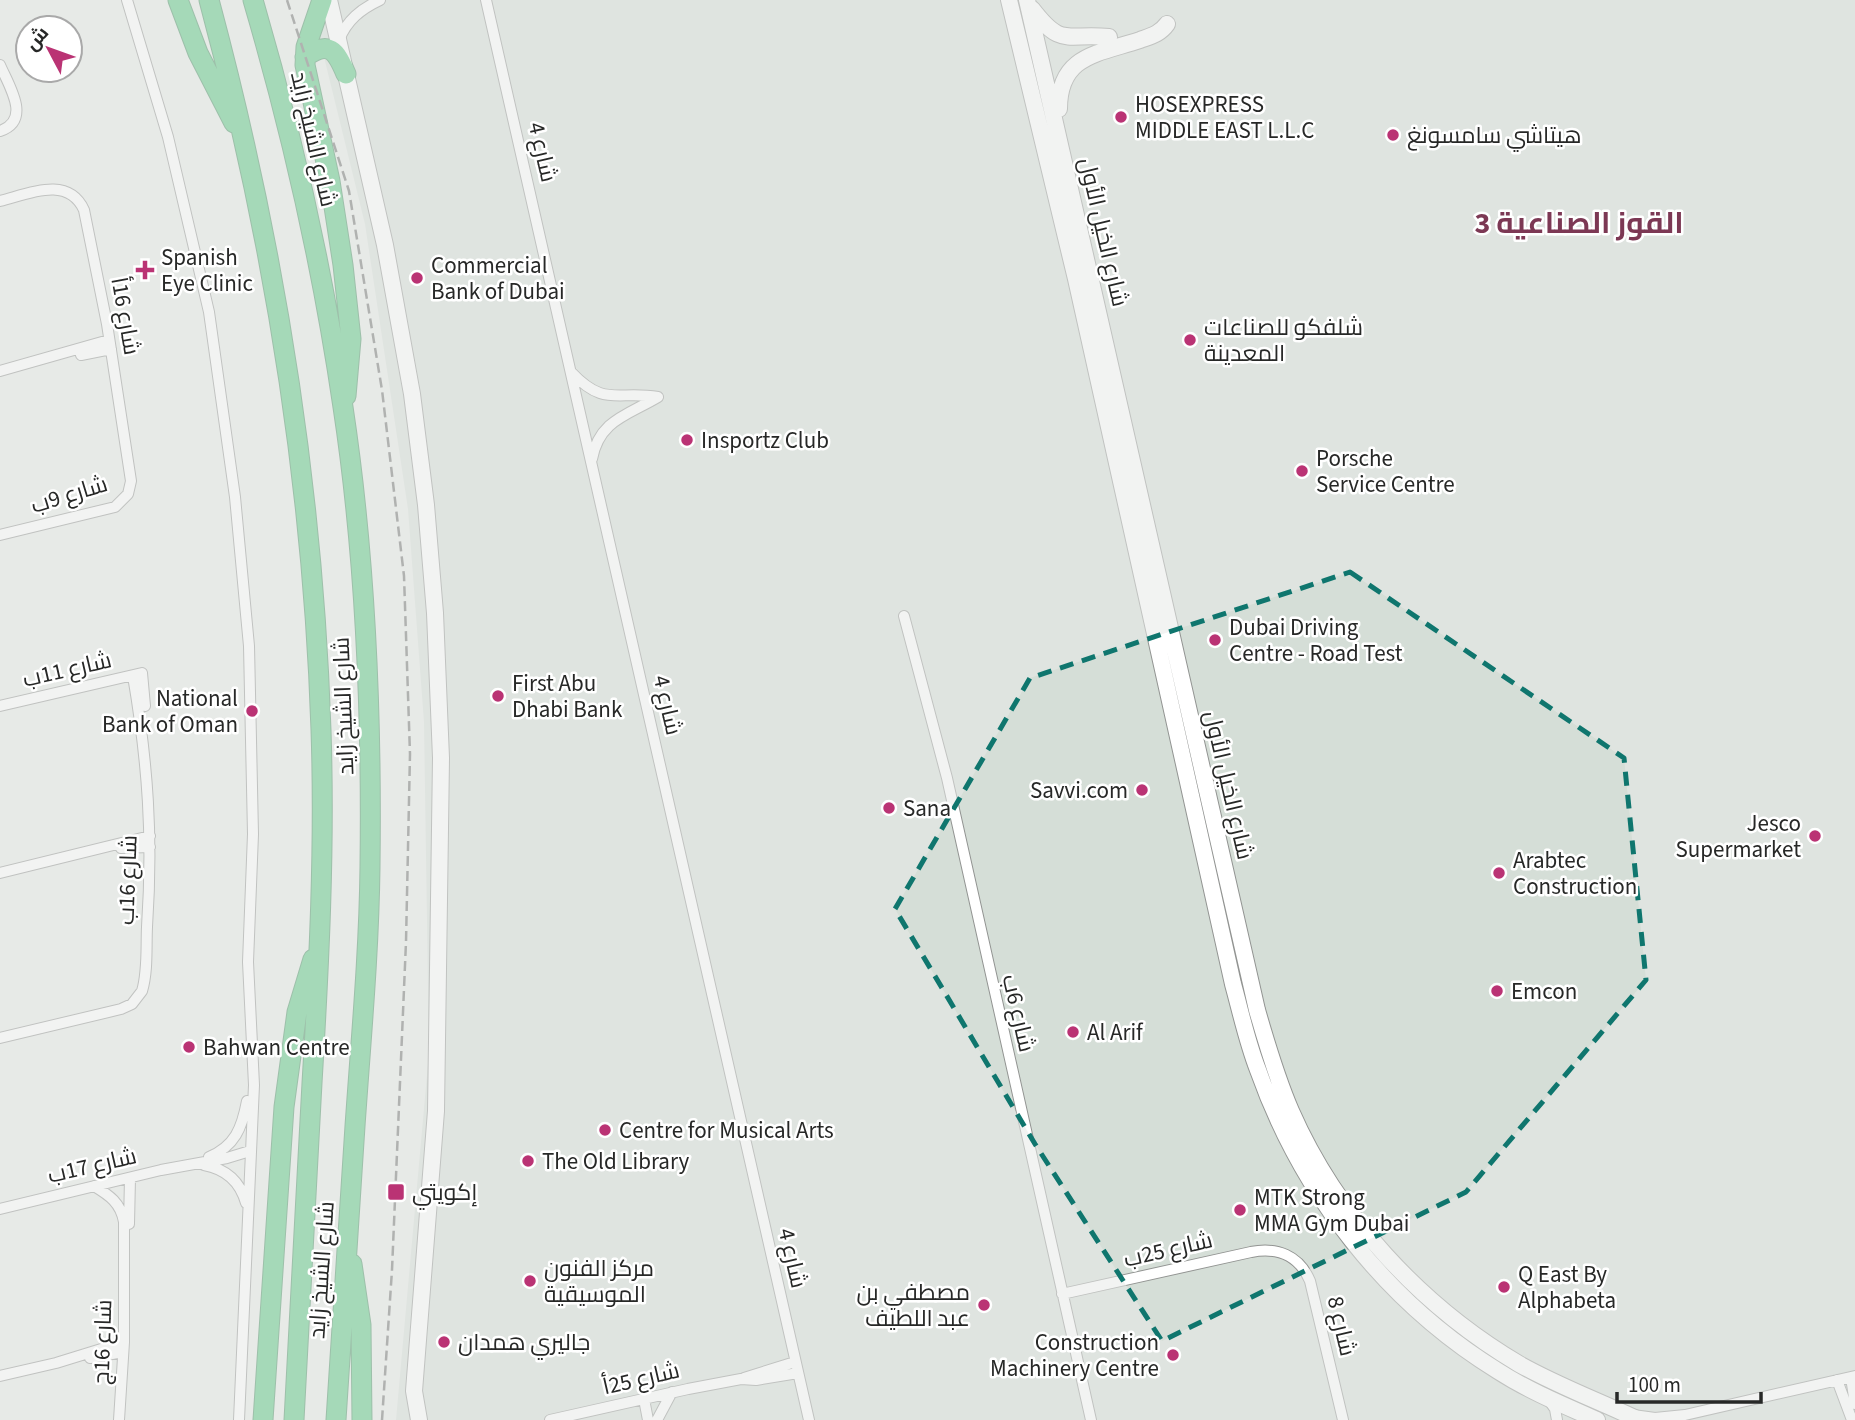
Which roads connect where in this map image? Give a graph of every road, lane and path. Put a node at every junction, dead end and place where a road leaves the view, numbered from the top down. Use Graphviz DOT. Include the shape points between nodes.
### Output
graph roads {
  1 [pos="127,0"];
  2 [pos="178,0"];
  3 [pos="209,0"];
  4 [pos="253,0"];
  5 [pos="322,0"];
  6 [pos="329,0"];
  7 [pos="380,0"];
  8 [pos="486,0"];
  9 [pos="1009,0"];
  10 [pos="1028,2"];
  11 [pos="1167,24"];
  12 [pos="1109,37"];
  13 [pos="339,40"];
  14 [pos="304,58"];
  15 [pos="0,65"];
  16 [pos="346,74"];
  17 [pos="0,131"];
  18 [pos="1058,133"];
  19 [pos="242,135"];
  20 [pos="0,201"];
  21 [pos="110,345"];
  22 [pos="0,370"];
  23 [pos="570,370"];
  24 [pos="343,407"];
  25 [pos="591,462"];
  26 [pos="131,474"];
  27 [pos="0,535"];
  28 [pos="904,616"];
  29 [pos="138,674"];
  30 [pos="0,706"];
  31 [pos="150,841"];
  32 [pos="0,873"];
  33 [pos="320,943"];
  34 [pos="0,1038"];
  35 [pos="254,1070"];
  36 [pos="250,1151"];
  37 [pos="194,1163"];
  38 [pos="130,1178"];
  39 [pos="94,1186"];
  40 [pos="0,1209"];
  41 [pos="248,1211"];
  42 [pos="346,1245"];
  43 [pos="1283,1253"];
  44 [pos="125,1265"];
  45 [pos="1062,1294"];
  46 [pos="124,1347"];
  47 [pos="797,1367"];
  48 [pos="0,1376"];
  49 [pos="1853,1377"];
  50 [pos="1838,1380"];
  51 [pos="414,1391"];
  52 [pos="672,1392"];
  53 [pos="1546,1397"];
  54 [pos="644,1399"];
  55 [pos="1734,1404"];
  56 [pos="1855,1404"];
  57 [pos="1623,1413"];
  58 [pos="119,1420"];
  59 [pos="239,1420"];
  60 [pos="263,1420"];
  61 [pos="294,1420"];
  62 [pos="336,1420"];
  63 [pos="362,1420"];
  64 [pos="406,1420"];
  65 [pos="419,1420"];
  66 [pos="550,1420"];
  67 [pos="648,1420"];
  68 [pos="657,1420"];
  69 [pos="809,1420"];
  70 [pos="1091,1420"];
  71 [pos="1343,1420"];
  72 [pos="1557,1420"];
  73 [pos="1597,1420"];
  74 [pos="1639,1420"];
  75 [pos="1709,1420"];
  76 [pos="1852,1420"];
  1 -- 35 [label="street" via="170,142 207,302 235,497 250,681 253,834 248,962"];
  2 -- 19 [label="highway" via="212,83"];
  3 -- 19 [label="highway, شارع الشيخ زايد"];
  4 -- 24 [label="highway, شارع الشيخ زايد" via="303,196"];
  5 -- 14 [label="highway"];
  6 -- 13 [label="main road"];
  7 -- 13 [label="street" via="353,17"];
  8 -- 23 [label="street, شارع 4"];
  9 -- 53 [label="main road, شارع الخيل الأول" via="1233,984 1257,1070 1277,1119 1315,1188 1378,1272 1456,1343"];
  10 -- 12 [label="main road" via="1058,35"];
  10 -- 18 [label="main road, شارع الخيل الأول"];
  11 -- 18 [label="main road" via="1157,34 1089,56 1070,69 1060,90"];
  13 -- 16 [label="main road"];
  14 -- 16 [label="highway" via="318,49 330,49"];
  14 -- 24 [label="highway" via="343,265 351,356"];
  15 -- 17 [label="street" via="18,113 11,126"];
  16 -- 51 [label="main road" via="385,245 412,394 436,645 441,791 436,1111"];
  18 -- 57 [label="main road, شارع الخيل الأول" via="1257,1010 1292,1112 1352,1214 1438,1306 1521,1365"];
  19 -- 33 [label="highway, شارع الشيخ زايد" via="283,340 309,535 321,731"];
  20 -- 21 [label="street, شارع 16أ" via="49,189 76,198 84,210"];
  21 -- 22 [label="street"];
  21 -- 26 [label="street, شارع 16أ"];
  23 -- 25 [label="street, شارع 4"];
  23 -- 25 [label="street" via="603,395 658,397 609,425 598,439"];
  24 -- 42 [label="highway, شارع الشيخ زايد" via="360,561 370,793 368,948"];
  25 -- 47 [label="street, شارع 4"];
  26 -- 27 [label="street, شارع 9ب" via="128,494 115,507"];
  28 -- 45 [label="street, شارع 6ب" via="947,778"];
  29 -- 30 [label="street, شارع 11ب"];
  29 -- 31 [label="street, شارع 16ب"];
  31 -- 32 [label="street"];
  31 -- 34 [label="street, شارع 16ب" via="143,986 136,1000 121,1009"];
  33 -- 60 [label="highway" via="297,1012 284,1107"];
  33 -- 61 [label="highway, شارع الشيخ زايد"];
  35 -- 36 [label="street"];
  35 -- 37 [label="street, شارع 17ب" via="238,1135 223,1150"];
  36 -- 37 [label="street, شارع 17ب"];
  36 -- 41 [label="street"];
  37 -- 38 [label="street, شارع 17ب"];
  37 -- 41 [label="street" via="218,1168 231,1177"];
  38 -- 39 [label="street, شارع 17ب"];
  38 -- 44 [label="street, شارع 16ج"];
  39 -- 40 [label="street, شارع 17ب"];
  39 -- 44 [label="street, شارع 16ج" via="114,1200 123,1214"];
  41 -- 59 [label="street"];
  42 -- 62 [label="highway, شارع الشيخ زايد"];
  42 -- 63 [label="highway" via="362,1325"];
  43 -- 45 [label="street, شارع 25ب" via="1251,1252"];
  43 -- 71 [label="street, شارع 8" via="1300,1264 1310,1281"];
  44 -- 46 [label="street, شارع 16ج"];
  45 -- 70 [label="street, شارع 6ب"];
  46 -- 48 [label="street"];
  46 -- 58 [label="street, شارع 16ج"];
  47 -- 52 [label="street, شارع 25أ"];
  47 -- 69 [label="street, شارع 4"];
  49 -- 50 [label="street"];
  49 -- 56 [label="street"];
  50 -- 55 [label="street"];
  50 -- 76 [label="street"];
  51 -- 64 [label="main road"];
  51 -- 65 [label="main road"];
  52 -- 54 [label="street, شارع 25أ"];
  52 -- 68 [label="street"];
  53 -- 72 [label="street"];
  53 -- 73 [label="main road, شارع الخيل الأول"];
  54 -- 66 [label="street, شارع 25أ"];
  54 -- 67 [label="street"];
  55 -- 57 [label="street" via="1676,1417"];
  55 -- 75 [label="street"];
  57 -- 74 [label="main road, شارع الخيل الأول"];
}
